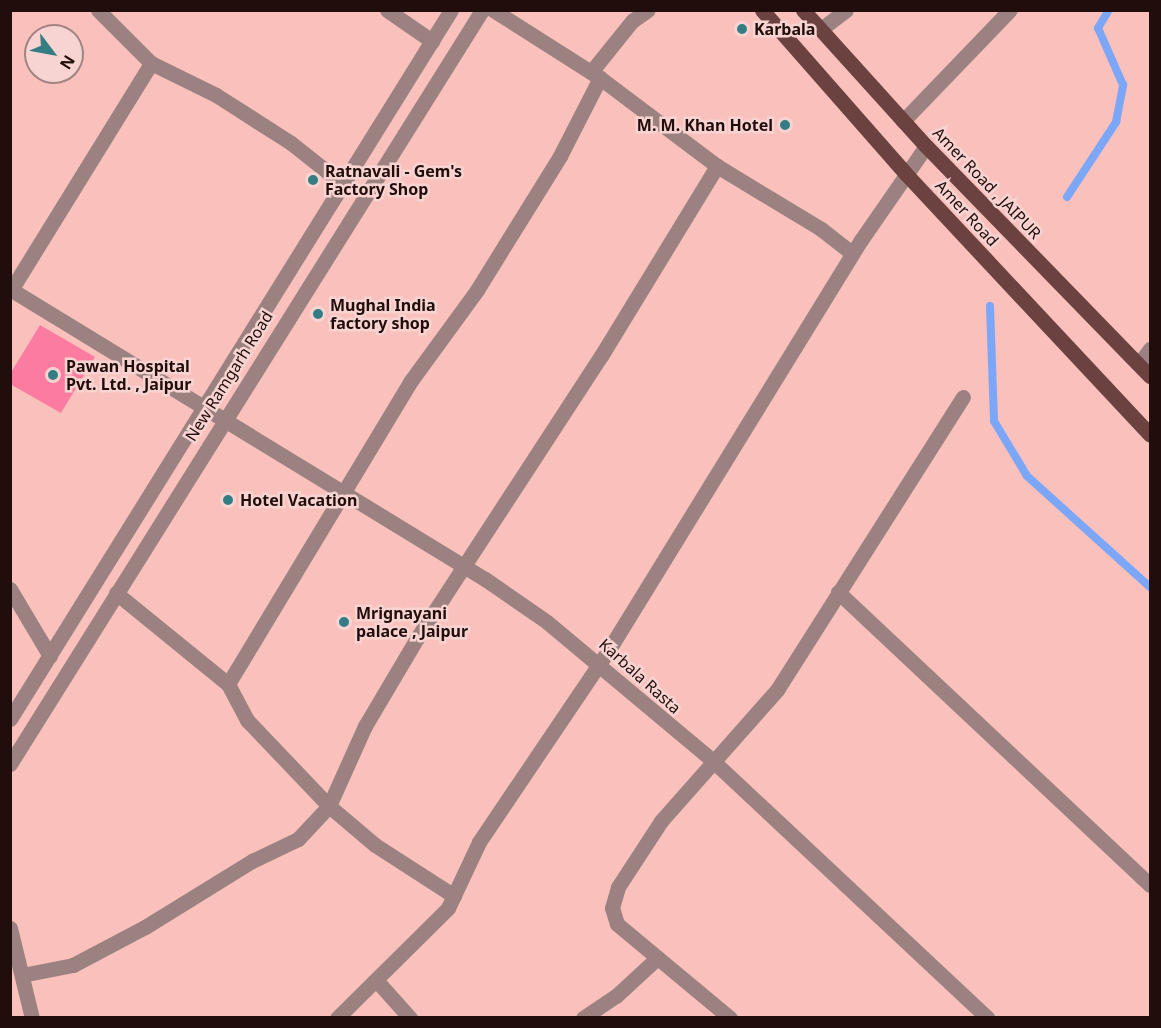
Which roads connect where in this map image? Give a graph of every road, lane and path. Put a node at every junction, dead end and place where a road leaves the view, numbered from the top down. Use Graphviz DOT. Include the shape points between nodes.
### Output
graph roads {
  1 [pos="98,10"];
  2 [pos="387,10"];
  3 [pos="451,10"];
  4 [pos="482,10"];
  5 [pos="493,10"];
  6 [pos="648,10"];
  7 [pos="762,10"];
  8 [pos="803,10"];
  9 [pos="846,10"];
  10 [pos="1010,10"];
  11 [pos="821,29"];
  12 [pos="432,41"];
  13 [pos="151,63"];
  14 [pos="596,75"];
  15 [pos="903,121"];
  16 [pos="926,146"];
  17 [pos="717,166"];
  18 [pos="906,174"];
  19 [pos="345,186"];
  20 [pos="852,253"];
  21 [pos="11,289"];
  22 [pos="1150,348"];
  23 [pos="1139,364"];
  24 [pos="1150,376"];
  25 [pos="963,397"];
  26 [pos="205,408"];
  27 [pos="224,420"];
  28 [pos="1150,435"];
  29 [pos="344,496"];
  30 [pos="464,567"];
  31 [pos="10,589"];
  32 [pos="838,592"];
  33 [pos="116,593"];
  34 [pos="50,656"];
  35 [pos="600,662"];
  36 [pos="228,684"];
  37 [pos="10,718"];
  38 [pos="713,761"];
  39 [pos="10,764"];
  40 [pos="329,806"];
  41 [pos="1150,885"];
  42 [pos="454,896"];
  43 [pos="10,928"];
  44 [pos="655,960"];
  45 [pos="22,975"];
  46 [pos="377,981"];
  47 [pos="32,1017"];
  48 [pos="337,1017"];
  49 [pos="410,1017"];
  50 [pos="583,1017"];
  51 [pos="730,1017"];
  52 [pos="988,1017"];
  1 -- 13 [label="street"];
  2 -- 12 [label="street"];
  3 -- 12 [label="street, New Ramgarh Road"];
  4 -- 27 [label="street, New Ramgarh Road"];
  5 -- 14 [label="street"];
  6 -- 14 [label="street" via="632,21"];
  7 -- 18 [label="main road, Amer Road"];
  8 -- 11 [label="main road, Amer Road , JAIPUR"];
  9 -- 11 [label="street"];
  10 -- 15 [label="street"];
  11 -- 15 [label="main road, Amer Road , JAIPUR"];
  12 -- 19 [label="street, New Ramgarh Road"];
  13 -- 19 [label="street" via="216,95 291,143"];
  13 -- 21 [label="street"];
  14 -- 17 [label="street"];
  14 -- 29 [label="street" via="560,156 477,290 410,382"];
  15 -- 16 [label="main road, Amer Road , JAIPUR"];
  16 -- 18 [label="street"];
  16 -- 23 [label="main road, Amer Road , JAIPUR"];
  17 -- 20 [label="street" via="821,228"];
  17 -- 30 [label="street"];
  18 -- 20 [label="street"];
  18 -- 28 [label="main road, Amer Road"];
  19 -- 26 [label="street, New Ramgarh Road"];
  20 -- 35 [label="street"];
  21 -- 26 [label="street, Karbala Rasta"];
  22 -- 23 [label="street"];
  23 -- 24 [label="main road, Amer Road , JAIPUR"];
  25 -- 32 [label="street"];
  26 -- 27 [label="street, Karbala Rasta"];
  26 -- 34 [label="street, New Ramgarh Road"];
  27 -- 29 [label="street, Karbala Rasta"];
  27 -- 33 [label="street, New Ramgarh Road"];
  29 -- 30 [label="street, Karbala Rasta"];
  29 -- 36 [label="street"];
  30 -- 35 [label="street, Karbala Rasta"];
  30 -- 40 [label="street" via="365,726"];
  31 -- 34 [label="street"];
  32 -- 38 [label="street" via="777,690"];
  32 -- 41 [label="street"];
  33 -- 36 [label="street"];
  33 -- 39 [label="street, New Ramgarh Road"];
  34 -- 37 [label="street, New Ramgarh Road"];
  35 -- 38 [label="street, Karbala Rasta"];
  35 -- 42 [label="street" via="479,842"];
  36 -- 40 [label="street" via="247,720"];
  38 -- 44 [label="street" via="661,821 618,886 612,908 618,924"];
  38 -- 52 [label="street, Karbala Rasta"];
  40 -- 42 [label="street" via="375,845"];
  40 -- 45 [label="street" via="297,839 252,861 145,927 73,965"];
  42 -- 46 [label="street" via="448,908"];
  43 -- 45 [label="street"];
  44 -- 50 [label="street" via="616,996"];
  44 -- 51 [label="street"];
  45 -- 47 [label="street"];
  46 -- 48 [label="street"];
  46 -- 49 [label="street"];
}
